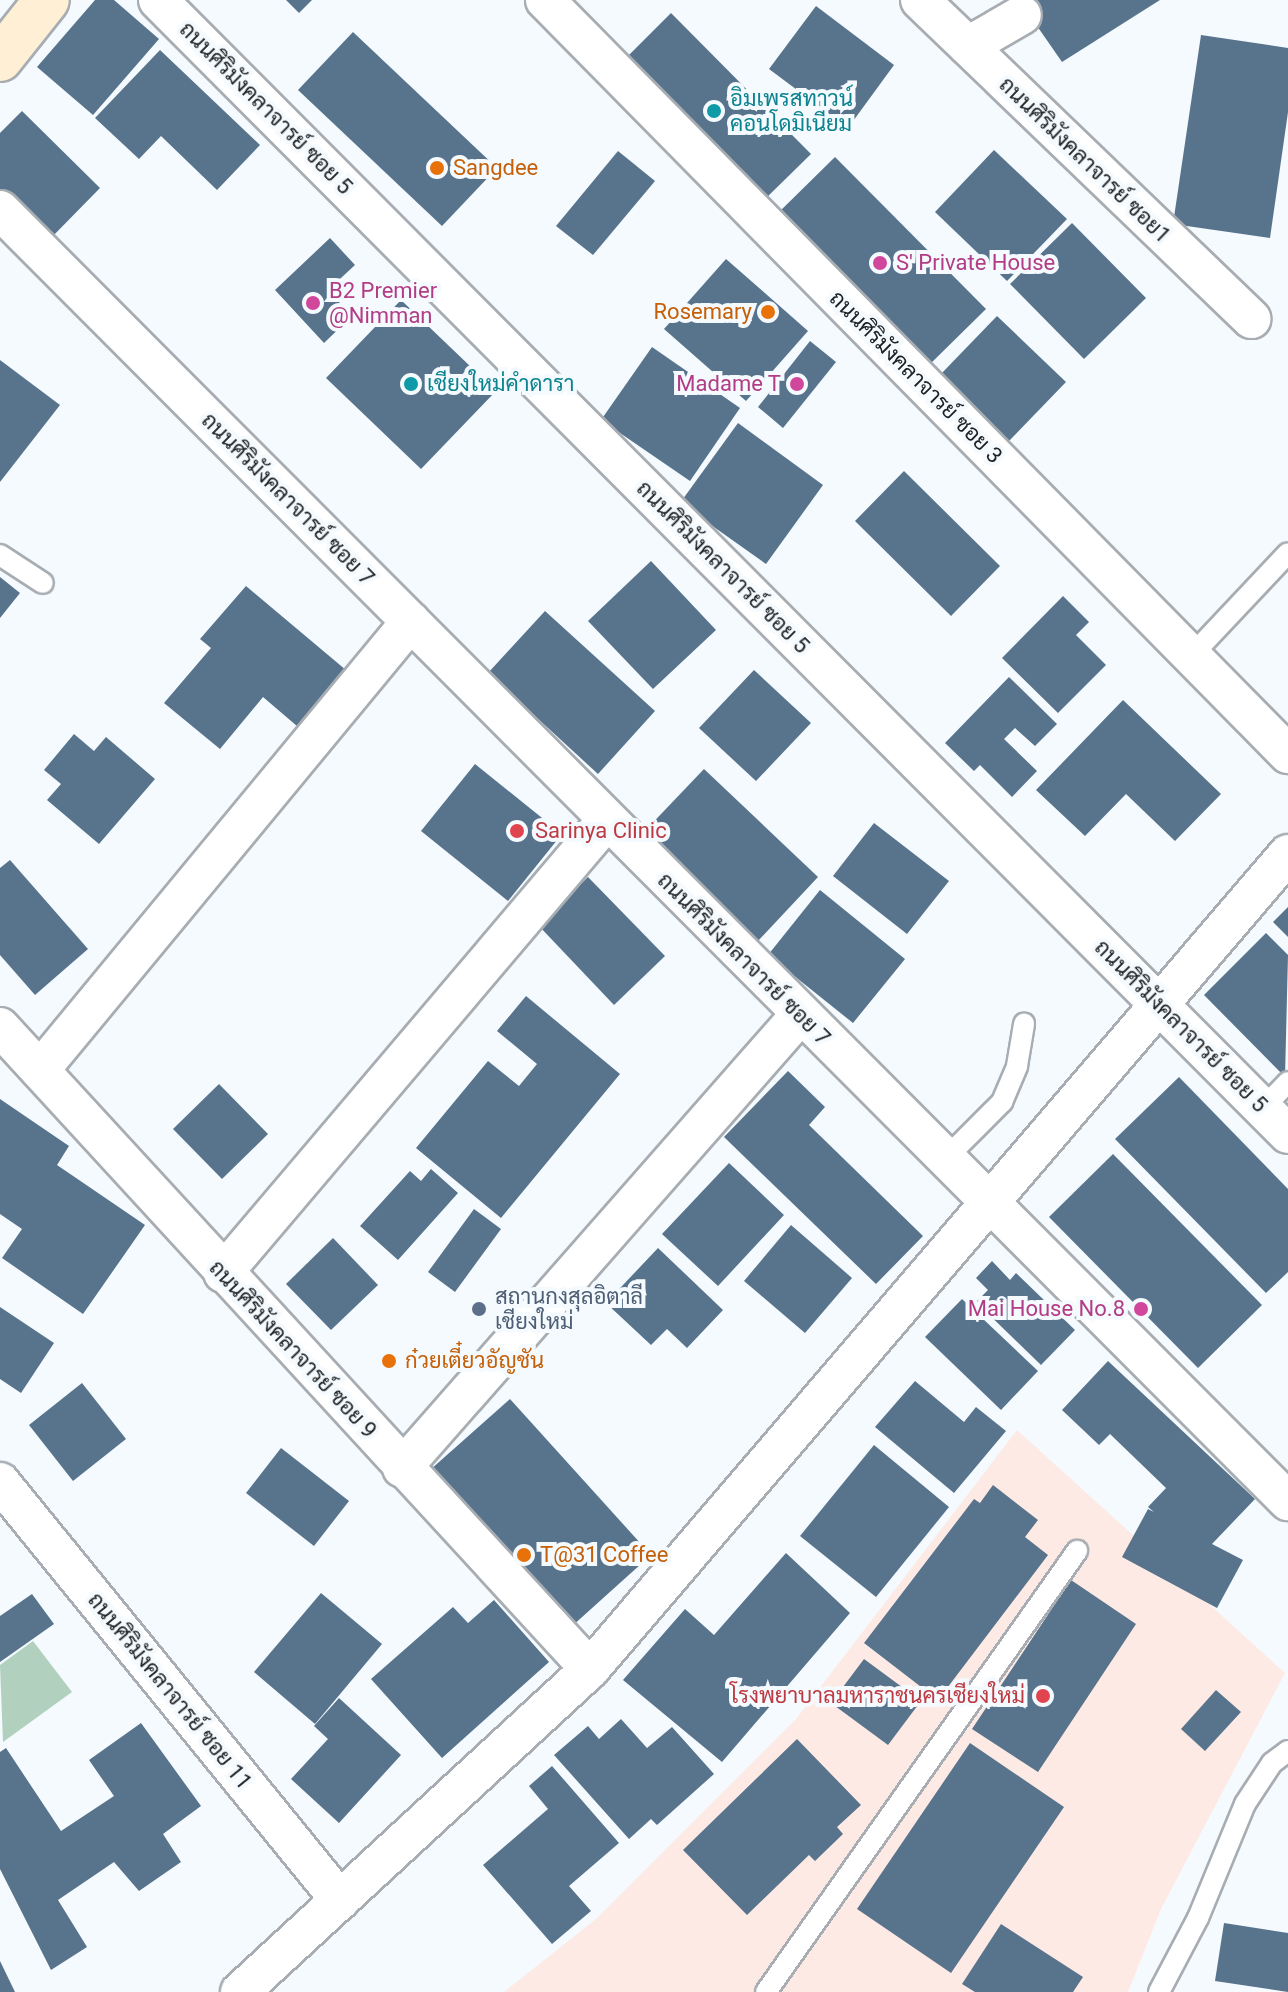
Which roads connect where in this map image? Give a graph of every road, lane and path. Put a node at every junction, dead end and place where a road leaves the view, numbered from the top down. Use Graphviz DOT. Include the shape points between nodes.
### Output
graph roads {
  1 [pos="47,0"];
  2 [pos="158,0"];
  3 [pos="545,0"];
  4 [pos="920,0"];
  5 [pos="1022,15"];
  6 [pos="968,46"];
  7 [pos="0,59"];
  8 [pos="0,210"];
  9 [pos="1251,319"];
  10 [pos="1288,553"];
  11 [pos="0,555"];
  12 [pos="43,583"];
  13 [pos="411,621"];
  14 [pos="1191,656"];
  15 [pos="1288,754"];
  16 [pos="607,820"];
  17 [pos="1288,854"];
  18 [pos="1160,1005"];
  19 [pos="799,1016"];
  20 [pos="1024,1024"];
  21 [pos="0,1027"];
  22 [pos="40,1070"];
  23 [pos="1280,1108"];
  24 [pos="945,1159"];
  25 [pos="991,1206"];
  26 [pos="223,1273"];
  27 [pos="402,1468"];
  28 [pos="0,1482"];
  29 [pos="1288,1501"];
  30 [pos="1077,1551"];
  31 [pos="590,1669"];
  32 [pos="1288,1751"];
  33 [pos="340,1900"];
  34 [pos="240,1992"];
  35 [pos="766,1992"];
  36 [pos="1159,1992"];
  1 -- 7 [label="street"];
  2 -- 18 [label="street, ถนนศิริมังคลาจารย์ ซอย 5"];
  3 -- 14 [label="street, ถนนศิริมังคลาจารย์ ซอย 3"];
  4 -- 6 [label="street, ถนนศิริมังคลาจารย์ ซอย1"];
  5 -- 6 [label="street"];
  6 -- 9 [label="street, ถนนศิริมังคลาจารย์ ซอย1"];
  8 -- 13 [label="street, ถนนศิริมังคลาจารย์ ซอย 7"];
  10 -- 14 [label="lane"];
  11 -- 12 [label="lane"];
  13 -- 16 [label="street, ถนนศิริมังคลาจารย์ ซอย 7"];
  13 -- 22 [label="street"];
  14 -- 15 [label="street, ถนนศิริมังคลาจารย์ ซอย 3"];
  16 -- 19 [label="street, ถนนศิริมังคลาจารย์ ซอย 7"];
  16 -- 26 [label="street"];
  17 -- 18 [label="street"];
  18 -- 23 [label="street, ถนนศิริมังคลาจารย์ ซอย 5"];
  18 -- 25 [label="street"];
  19 -- 24 [label="street, ถนนศิริมังคลาจารย์ ซอย 7"];
  19 -- 27 [label="street"];
  20 -- 24 [label="lane" via="1017,1066 1002,1102"];
  21 -- 22 [label="street, ถนนศิริมังคลาจารย์ ซอย 9"];
  22 -- 26 [label="street, ถนนศิริมังคลาจารย์ ซอย 9"];
  24 -- 25 [label="street, ถนนศิริมังคลาจารย์ ซอย 7"];
  25 -- 29 [label="street, ถนนศิริมังคลาจารย์ ซอย 7"];
  25 -- 31 [label="street"];
  26 -- 27 [label="street, ถนนศิริมังคลาจารย์ ซอย 9"];
  27 -- 31 [label="street, ถนนศิริมังคลาจารย์ ซอย 9"];
  28 -- 33 [label="street, ถนนศิริมังคลาจารย์ ซอย 11"];
  30 -- 35 [label="lane"];
  31 -- 33 [label="street"];
  32 -- 36 [label="lane" via="1251,1793"];
  33 -- 34 [label="street"];
}
